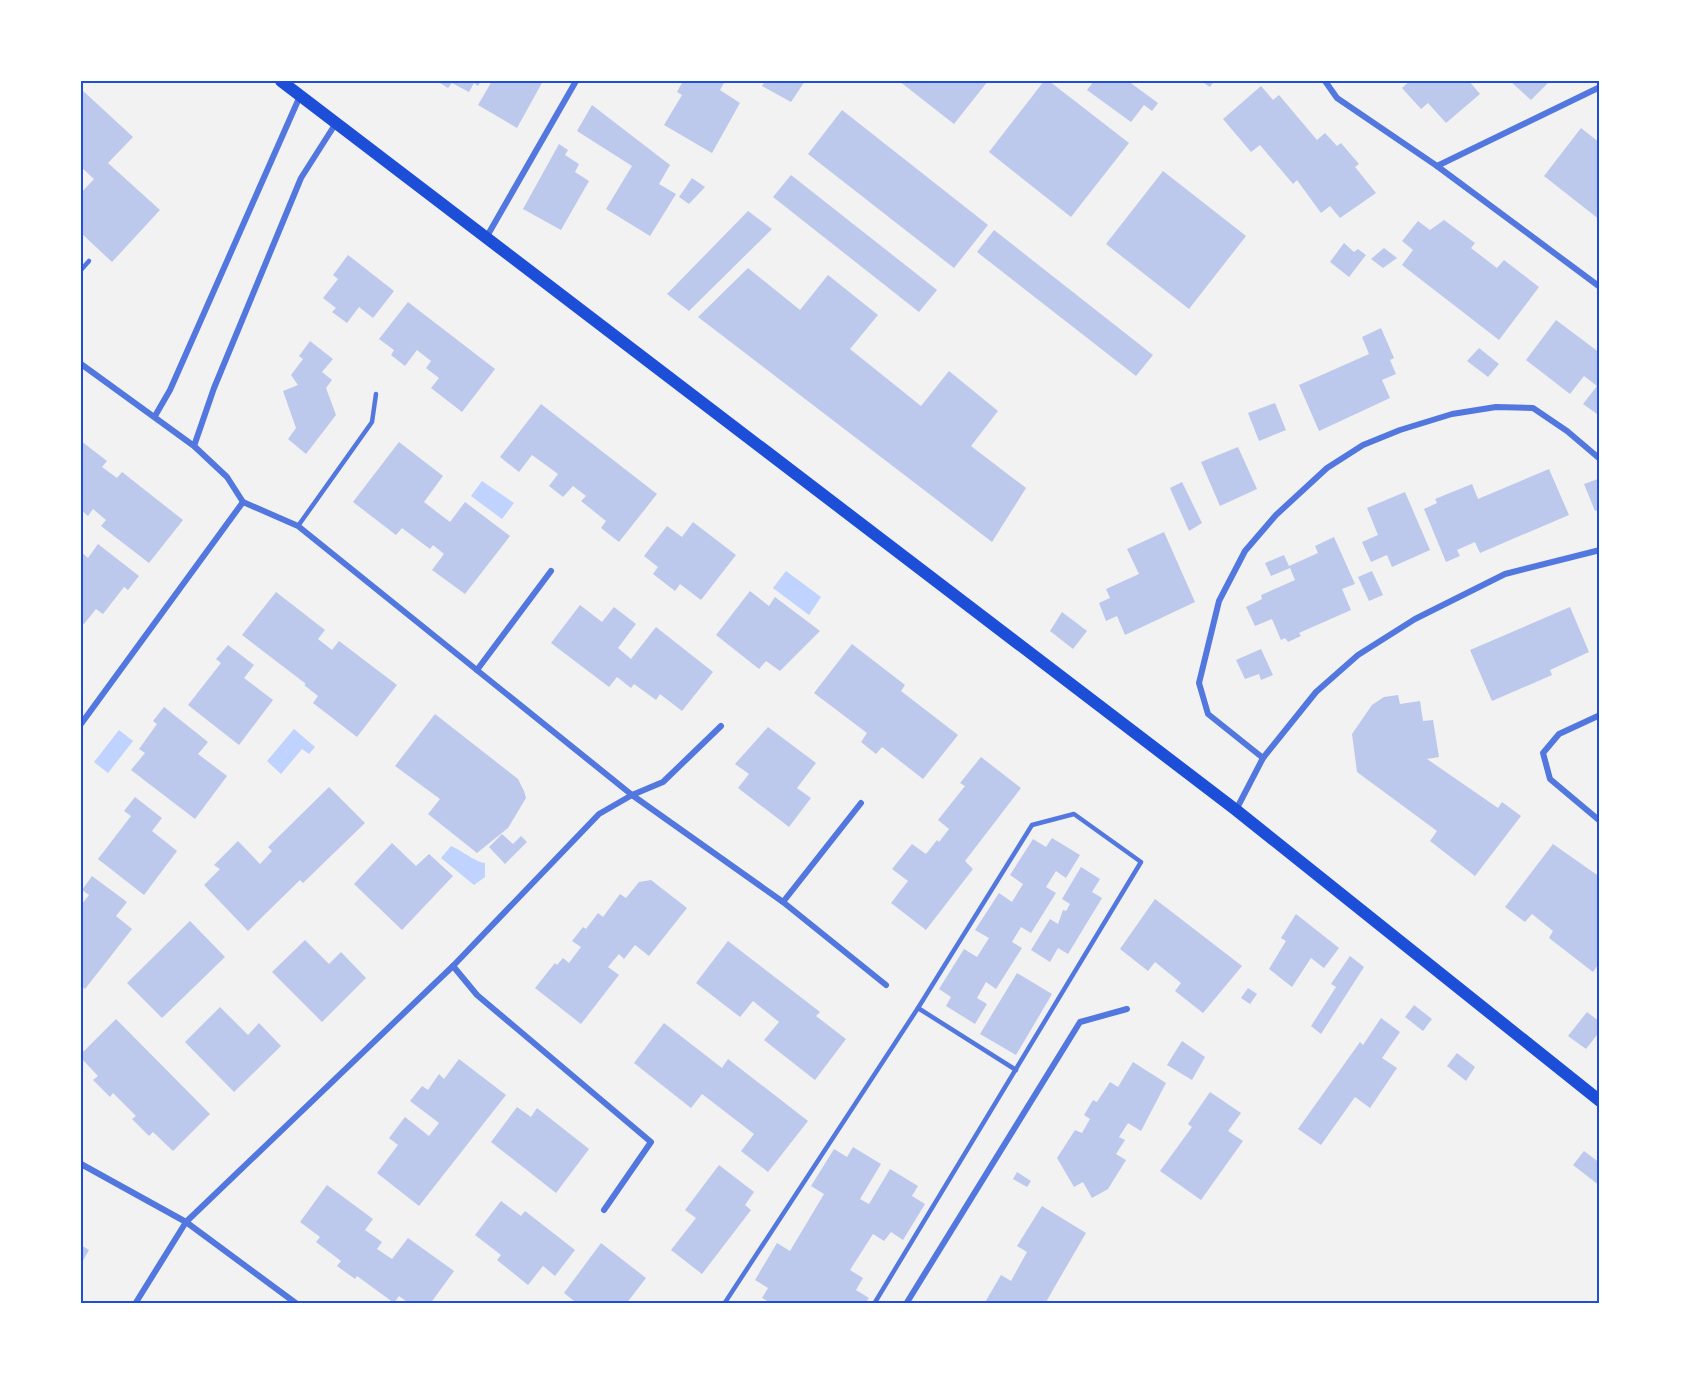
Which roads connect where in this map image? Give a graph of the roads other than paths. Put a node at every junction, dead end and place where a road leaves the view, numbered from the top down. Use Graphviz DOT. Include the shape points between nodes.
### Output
graph roads {
  1 [pos="281,81"];
  2 [pos="576,81"];
  3 [pos="1324,81"];
  4 [pos="1600,87"];
  5 [pos="300,96"];
  6 [pos="336,123"];
  7 [pos="1437,166"];
  8 [pos="485,238"];
  9 [pos="89,261"];
  10 [pos="81,270"];
  11 [pos="1600,287"];
  12 [pos="81,364"];
  13 [pos="376,394"];
  14 [pos="155,417"];
  15 [pos="194,446"];
  16 [pos="1600,459"];
  17 [pos="243,502"];
  18 [pos="298,526"];
  19 [pos="1600,550"];
  20 [pos="551,571"];
  21 [pos="477,670"];
  22 [pos="1600,715"];
  23 [pos="81,724"];
  24 [pos="721,726"];
  25 [pos="1263,758"];
  26 [pos="632,795"];
  27 [pos="861,803"];
  28 [pos="1236,810"];
  29 [pos="1600,821"];
  30 [pos="783,902"];
  31 [pos="453,966"];
  32 [pos="886,985"];
  33 [pos="918,1008"];
  34 [pos="1127,1009"];
  35 [pos="1016,1070"];
  36 [pos="1600,1101"];
  37 [pos="81,1164"];
  38 [pos="604,1210"];
  39 [pos="186,1222"];
  40 [pos="135,1304"];
  41 [pos="297,1304"];
  42 [pos="724,1304"];
  43 [pos="874,1304"];
  44 [pos="906,1304"];
  1 -- 5 [label="main road"];
  2 -- 8 [label="street"];
  3 -- 7 [label="street" via="1337,98"];
  4 -- 7 [label="street"];
  5 -- 6 [label="main road"];
  5 -- 14 [label="street"];
  6 -- 8 [label="main road"];
  6 -- 15 [label="street" via="302,178 214,388"];
  7 -- 11 [label="street"];
  8 -- 28 [label="main road"];
  9 -- 10 [label="lane"];
  12 -- 14 [label="street"];
  13 -- 18 [label="lane" via="372,422"];
  14 -- 15 [label="street"];
  15 -- 17 [label="street" via="227,477"];
  16 -- 25 [label="street" via="1533,408 1496,407 1452,414 1400,430 1363,445 1327,468 1276,515 1245,551 1219,601 1199,683 1208,714"];
  17 -- 18 [label="street"];
  17 -- 23 [label="street"];
  18 -- 21 [label="street"];
  19 -- 25 [label="street" via="1505,574 1415,619 1358,655 1316,692"];
  20 -- 21 [label="street"];
  21 -- 26 [label="street"];
  22 -- 29 [label="street" via="1559,734 1543,753 1550,779"];
  24 -- 26 [label="street" via="663,782"];
  25 -- 28 [label="street"];
  26 -- 30 [label="street"];
  26 -- 31 [label="street" via="599,814"];
  27 -- 30 [label="street"];
  28 -- 36 [label="main road"];
  30 -- 32 [label="street"];
  31 -- 38 [label="street" via="477,995 651,1142"];
  31 -- 39 [label="street"];
  33 -- 35 [label="lane"];
  33 -- 35 [label="lane" via="1032,825 1074,814 1141,862"];
  33 -- 42 [label="lane"];
  34 -- 44 [label="street" via="1080,1022"];
  35 -- 43 [label="lane"];
  37 -- 39 [label="street"];
  39 -- 40 [label="street"];
  39 -- 41 [label="street"];
}
